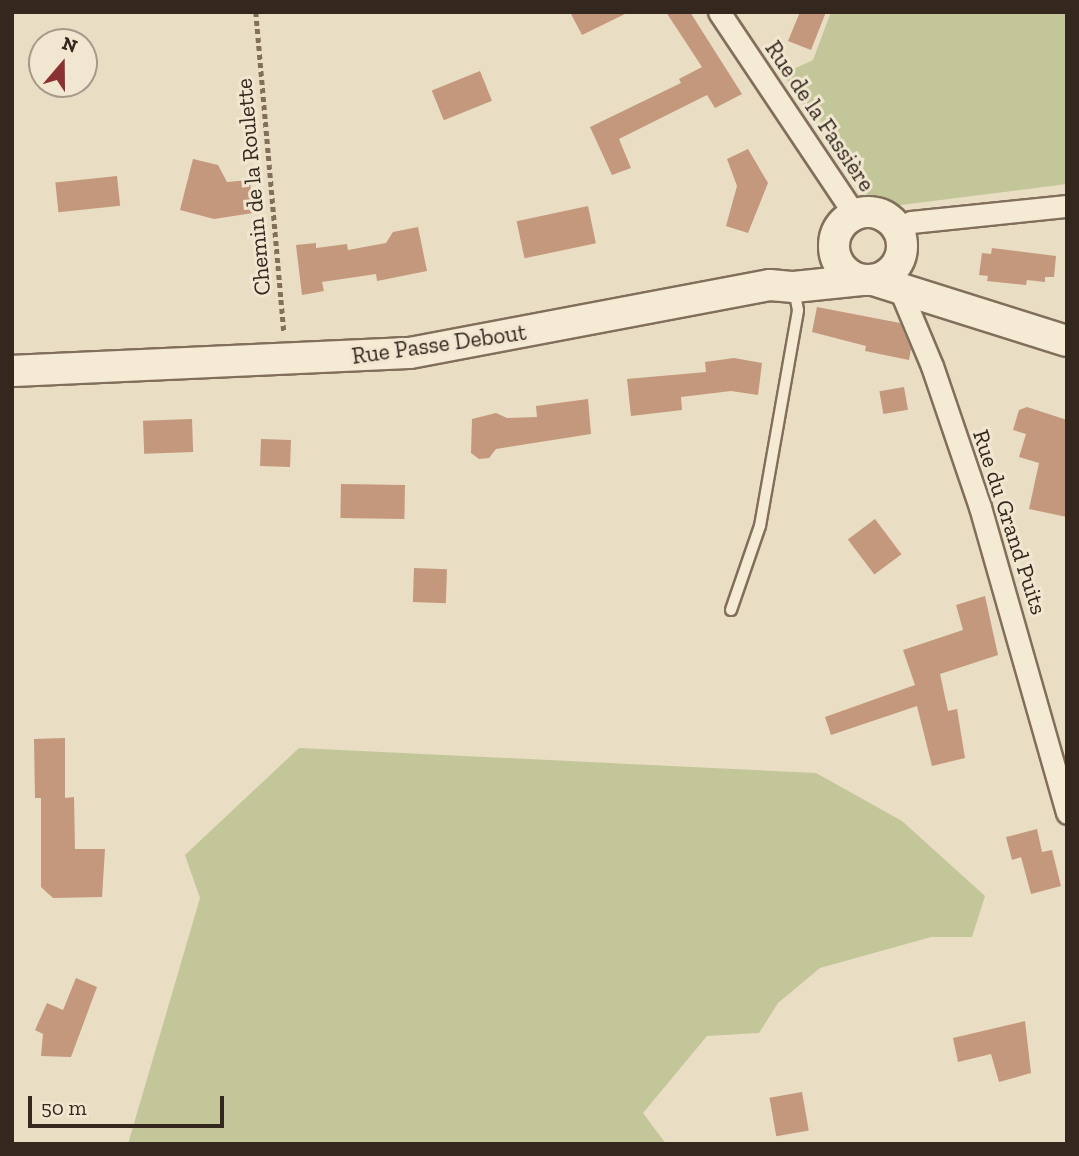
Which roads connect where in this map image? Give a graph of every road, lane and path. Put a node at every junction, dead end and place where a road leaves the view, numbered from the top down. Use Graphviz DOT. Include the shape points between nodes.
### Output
graph roads {
  1 [pos="256,12"];
  2 [pos="719,12"];
  3 [pos="1067,206"];
  4 [pos="854,214"];
  5 [pos="898,230"];
  6 [pos="834,239"];
  7 [pos="900,260"];
  8 [pos="867,280"];
  9 [pos="782,286"];
  10 [pos="901,292"];
  11 [pos="956,303"];
  12 [pos="1067,341"];
  13 [pos="286,359"];
  14 [pos="12,371"];
  15 [pos="731,610"];
  16 [pos="1067,813"];
  1 -- 13 [label="path, Chemin de la Roulette"];
  2 -- 4 [label="street, Rue de la Fassière"];
  3 -- 5 [label="street" via="911,222"];
  4 -- 5 [label="main road" via="877,213"];
  4 -- 6 [label="main road"];
  5 -- 7 [label="main road" via="903,248"];
  6 -- 8 [label="main road" via="843,269"];
  6 -- 9 [label="main road"];
  7 -- 8 [label="main road" via="893,270"];
  7 -- 11 [label="main road" via="922,282"];
  8 -- 9 [label="main road, Rue Passe Debout"];
  8 -- 10 [label="main road"];
  9 -- 13 [label="main road, Rue Passe Debout" via="444,347 355,358"];
  9 -- 15 [label="lane" via="798,310 760,526"];
  10 -- 11 [label="main road"];
  10 -- 16 [label="street, Rue du Grand Puits" via="933,366 981,507"];
  11 -- 12 [label="main road"];
  13 -- 14 [label="main road, Rue Passe Debout"];
}
